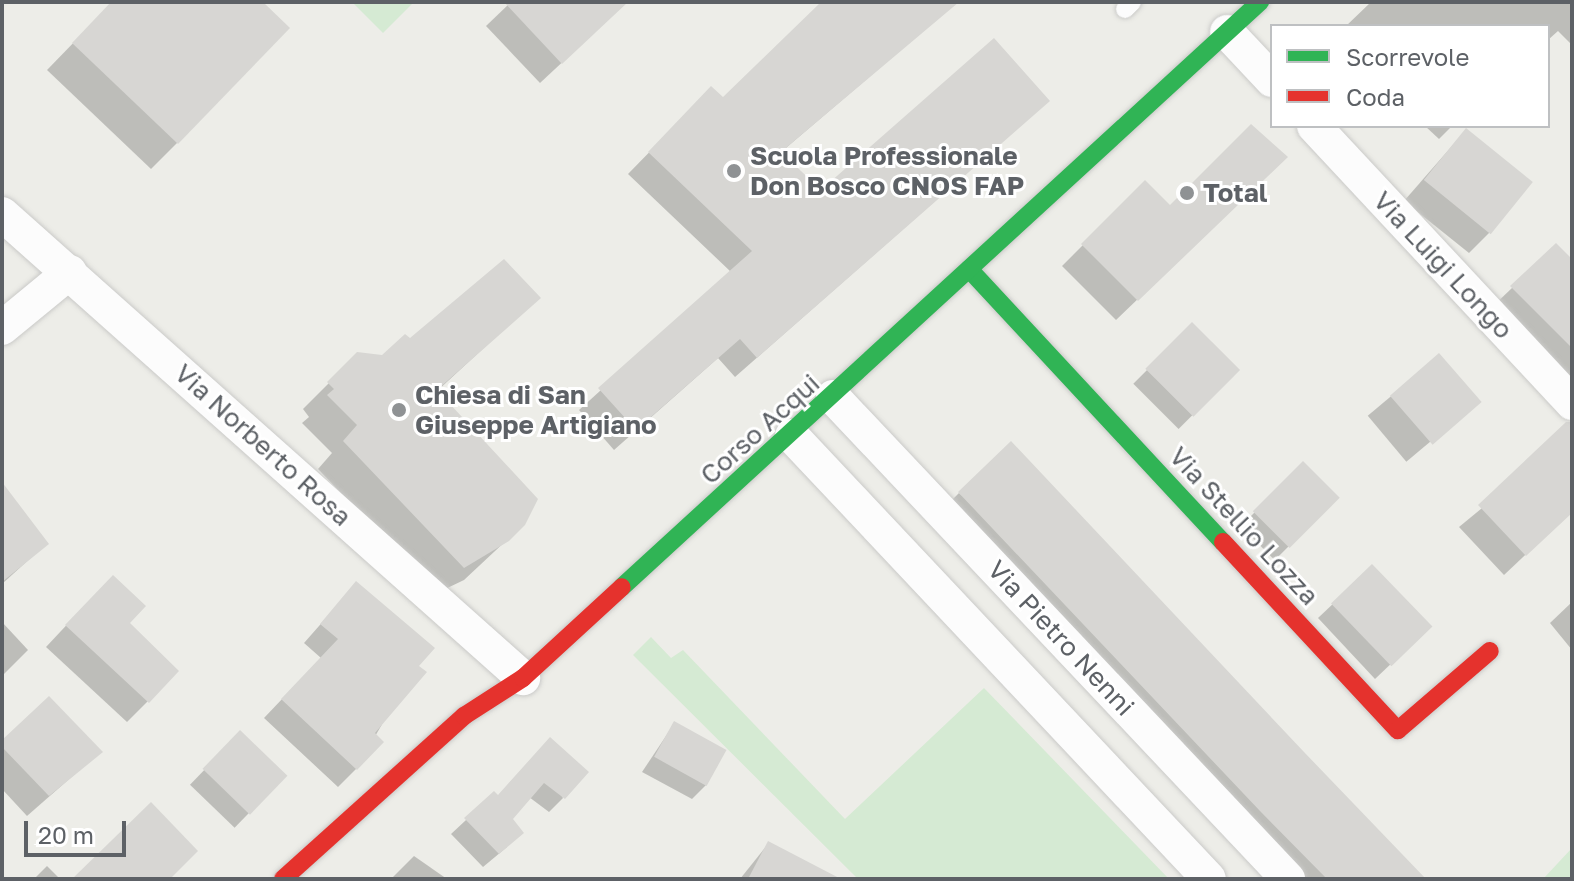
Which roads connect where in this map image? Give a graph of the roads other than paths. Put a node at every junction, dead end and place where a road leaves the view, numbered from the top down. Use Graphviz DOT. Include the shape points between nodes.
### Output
graph roads {
  1 [pos="1260,2"];
  2 [pos="1227,32"];
  3 [pos="1270,78"];
  4 [pos="1316,128"];
  5 [pos="2,214"];
  6 [pos="969,269"];
  7 [pos="70,272"];
  8 [pos="2,328"];
  9 [pos="833,397"];
  10 [pos="1572,403"];
  11 [pos="792,436"];
  12 [pos="1490,651"];
  13 [pos="523,678"];
  14 [pos="492,723"];
  15 [pos="283,879"];
  16 [pos="1209,879"];
  17 [pos="1288,879"];
  1 -- 2 [label="street, Corso Acqui"];
  2 -- 3 [label="street"];
  2 -- 6 [label="street, Corso Acqui"];
  4 -- 10 [label="street, Via Luigi Longo"];
  5 -- 7 [label="street, Via Norberto Rosa"];
  6 -- 9 [label="street, Corso Acqui"];
  6 -- 12 [label="street, Via Stellio Lozza" via="1398,730"];
  7 -- 8 [label="street"];
  7 -- 13 [label="street, Via Norberto Rosa"];
  9 -- 11 [label="street, Corso Acqui"];
  9 -- 17 [label="street, Via Pietro Nenni"];
  11 -- 13 [label="street, Corso Acqui"];
  11 -- 16 [label="street"];
  13 -- 14 [label="street"];
  13 -- 15 [label="street, Corso Acqui" via="464,716"];
}
